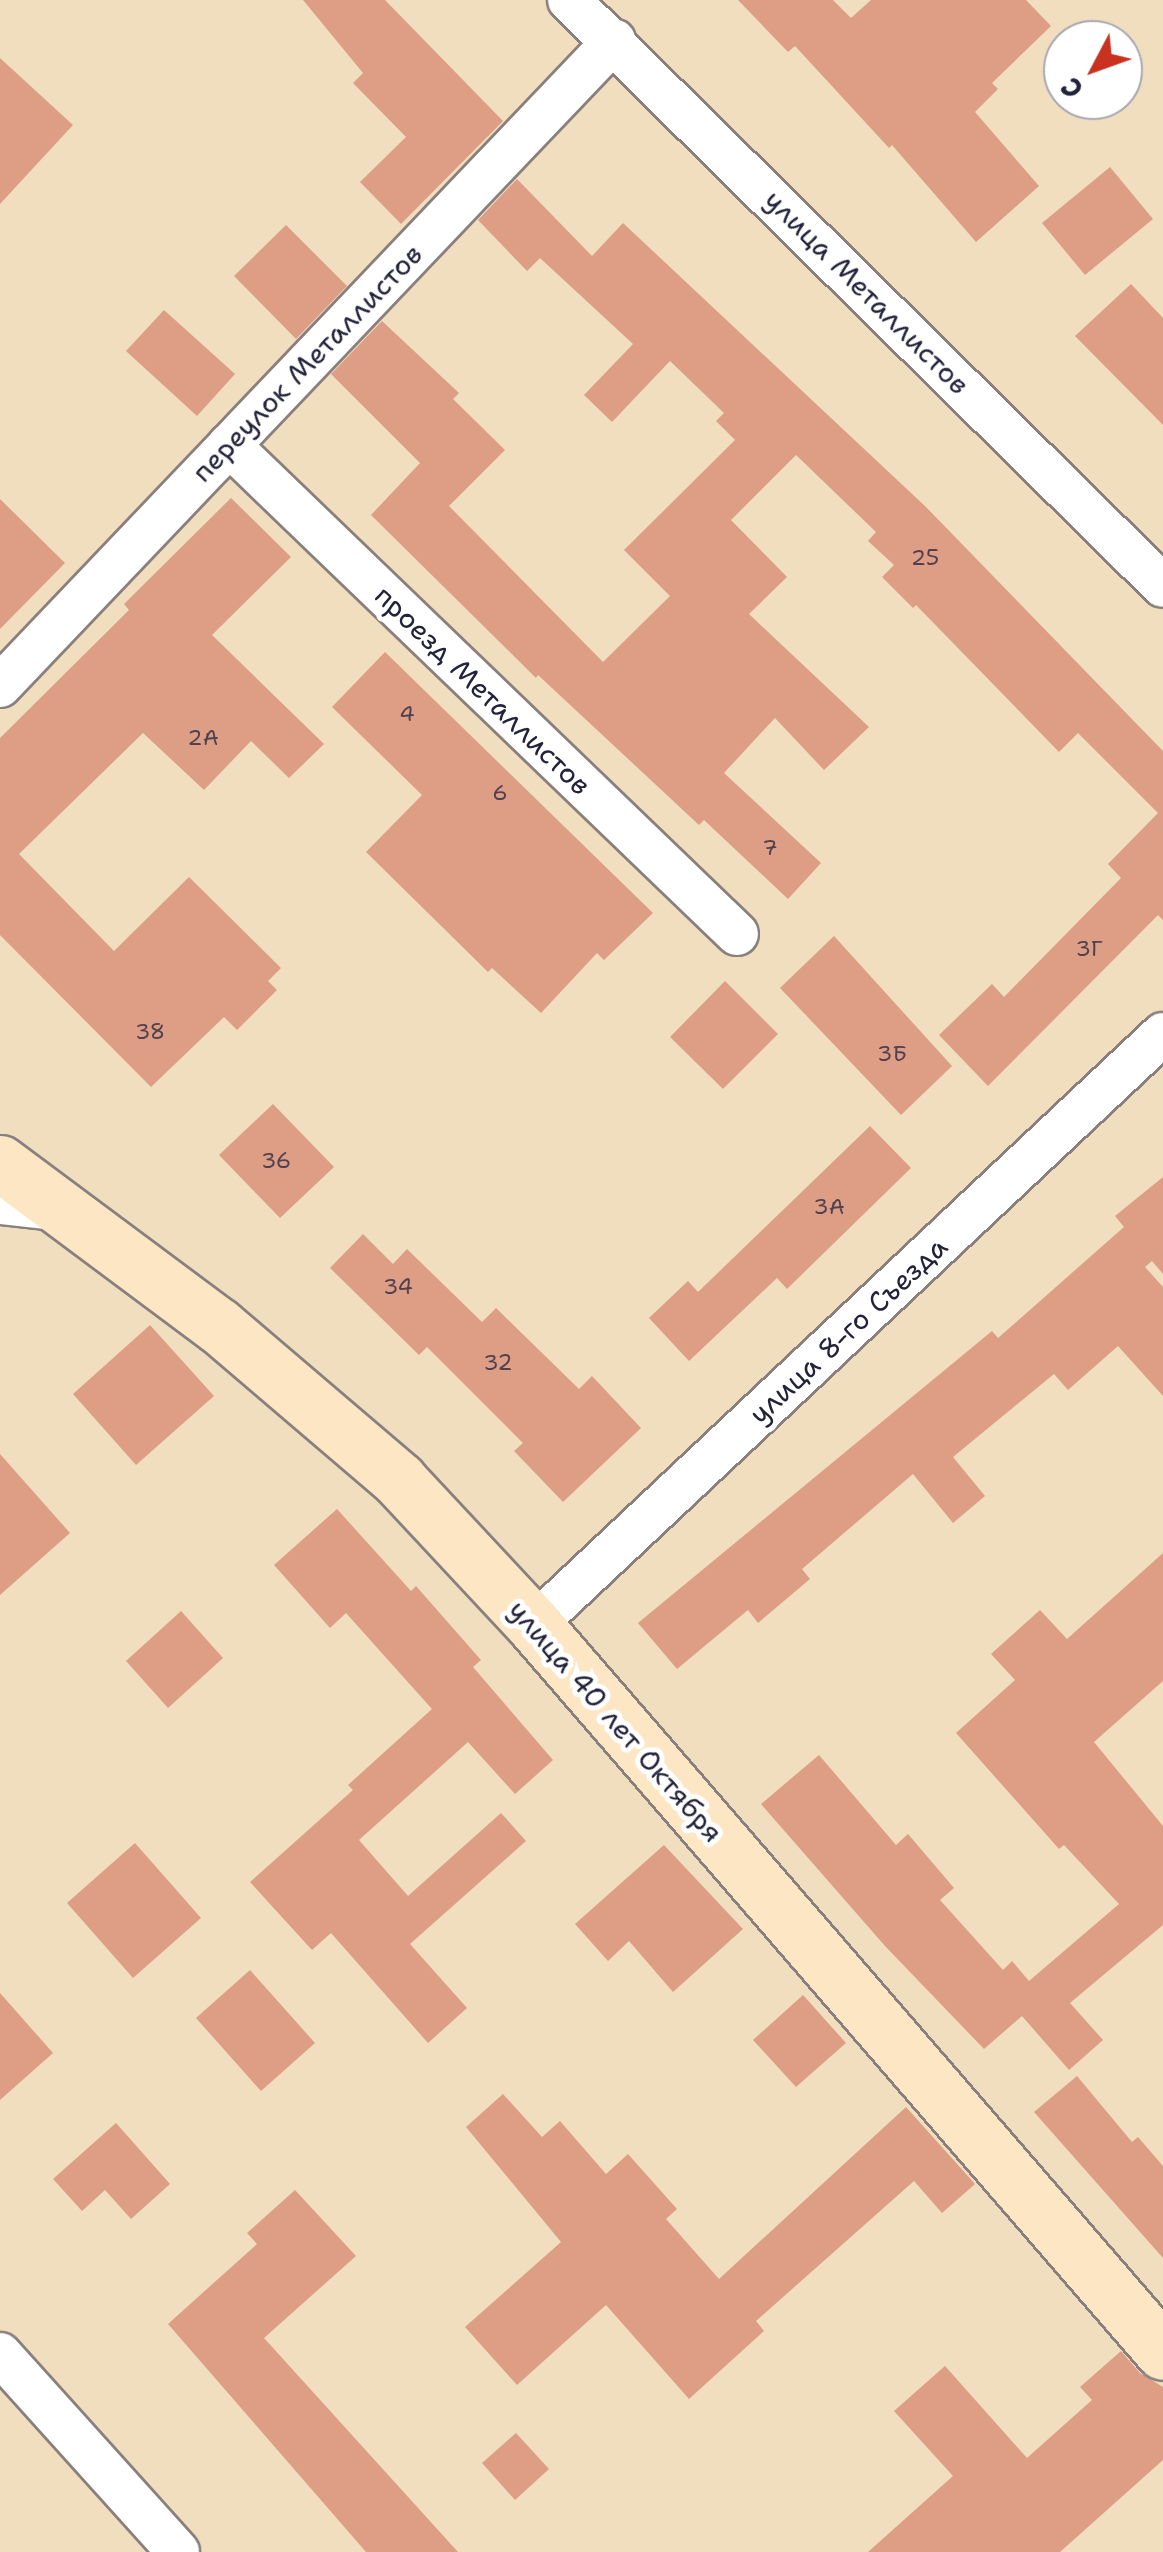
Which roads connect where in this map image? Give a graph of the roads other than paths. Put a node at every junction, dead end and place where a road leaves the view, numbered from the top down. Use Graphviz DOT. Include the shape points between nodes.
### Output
graph roads {
  1 [pos="569,0"];
  2 [pos="614,41"];
  3 [pos="229,445"];
  4 [pos="1163,586"];
  5 [pos="0,686"];
  6 [pos="737,934"];
  7 [pos="1163,1034"];
  8 [pos="0,1163"];
  9 [pos="0,1202"];
  10 [pos="63,1210"];
  11 [pos="534,1625"];
  12 [pos="1163,2352"];
  13 [pos="0,2354"];
  14 [pos="178,2552"];
  1 -- 2 [label="street, улица Металлистов"];
  2 -- 3 [label="street, переулок Металлистов"];
  2 -- 4 [label="street, улица Металлистов"];
  3 -- 5 [label="street, переулок Металлистов"];
  3 -- 6 [label="street, проезд Металлистов"];
  7 -- 11 [label="street, улица 8-го Съезда"];
  8 -- 10 [label="street, улица 40 лет Октября"];
  9 -- 10 [label="street"];
  10 -- 11 [label="street, улица 40 лет Октября" via="219,1326 399,1480"];
  11 -- 12 [label="street, улица 40 лет Октября"];
  13 -- 14 [label="street"];
}
